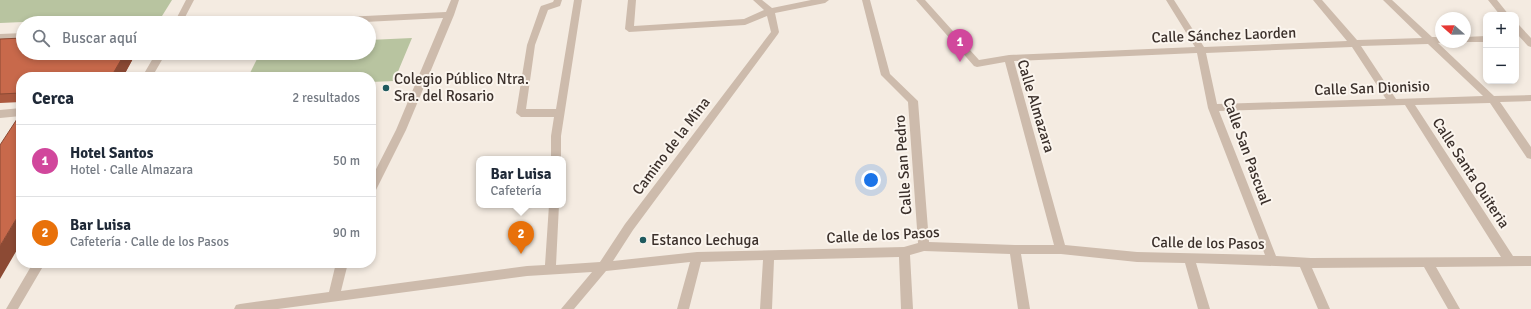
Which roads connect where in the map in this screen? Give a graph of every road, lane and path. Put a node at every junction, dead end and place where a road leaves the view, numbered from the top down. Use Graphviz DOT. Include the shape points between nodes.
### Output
graph roads {
  1 [pos="190,0"];
  2 [pos="454,0"];
  3 [pos="558,0"];
  4 [pos="578,0"];
  5 [pos="632,0"];
  6 [pos="757,0"];
  7 [pos="825,0"];
  8 [pos="866,0"];
  9 [pos="920,0"];
  10 [pos="1170,0"];
  11 [pos="1317,0"];
  12 [pos="1387,0"];
  13 [pos="1492,0"];
  14 [pos="770,11"];
  15 [pos="1503,12"];
  16 [pos="450,15"];
  17 [pos="182,16"];
  18 [pos="376,19"];
  19 [pos="1519,30"];
  20 [pos="16,36"];
  21 [pos="0,37"];
  22 [pos="1519,38"];
  23 [pos="1483,39"];
  24 [pos="1428,40"];
  25 [pos="1435,40"];
  26 [pos="1471,40"];
  27 [pos="1529,40"];
  28 [pos="1355,44"];
  29 [pos="1201,50"];
  30 [pos="1009,58"];
  31 [pos="157,60"];
  32 [pos="150,72"];
  33 [pos="1531,98"];
  34 [pos="1492,99"];
  35 [pos="1407,101"];
  36 [pos="1393,102"];
  37 [pos="1213,108"];
  38 [pos="16,112"];
  39 [pos="559,113"];
  40 [pos="0,114"];
  41 [pos="1531,155"];
  42 [pos="556,156"];
  43 [pos="376,178"];
  44 [pos="554,208"];
  45 [pos="924,246"];
  46 [pos="1015,250"];
  47 [pos="1061,250"];
  48 [pos="904,252"];
  49 [pos="769,255"];
  50 [pos="697,257"];
  51 [pos="1189,259"];
  52 [pos="1272,260"];
  53 [pos="1510,261"];
  54 [pos="1427,262"];
  55 [pos="1531,262"];
  56 [pos="1304,263"];
  57 [pos="603,267"];
  58 [pos="36,268"];
  59 [pos="341,268"];
  60 [pos="550,270"];
  61 [pos="334,297"];
  62 [pos="12,309"];
  63 [pos="240,309"];
  64 [pos="567,309"];
  65 [pos="684,309"];
  66 [pos="766,309"];
  67 [pos="907,309"];
  68 [pos="1024,309"];
  69 [pos="1204,309"];
  70 [pos="1324,309"];
  71 [pos="1454,309"];
  1 -- 17 [label="street"];
  2 -- 16 [label="street"];
  3 -- 39 [label="street" via="557,4 544,8 531,45 521,114"];
  4 -- 39 [label="street"];
  5 -- 14 [label="street" via="629,29 745,22"];
  6 -- 14 [label="street"];
  7 -- 14 [label="street"];
  8 -- 45 [label="street, Calle San Pedro" via="886,75 913,101"];
  9 -- 30 [label="street, Calle Almazara" via="977,64"];
  10 -- 29 [label="street"];
  11 -- 28 [label="street"];
  12 -- 24 [label="street"];
  13 -- 15 [label="street"];
  14 -- 57 [label="street, Camino de la Mina" via="776,32 629,226"];
  16 -- 18 [label="street"];
  16 -- 43 [label="street" via="401,130"];
  19 -- 27 [label="street"];
  20 -- 21 [label="street"];
  22 -- 27 [label="street"];
  23 -- 26 [label="street"];
  24 -- 25 [label="street, Calle Sánchez Laorden"];
  24 -- 28 [label="street, Calle Sánchez Laorden"];
  24 -- 34 [label="street"];
  28 -- 29 [label="street, Calle Sánchez Laorden"];
  28 -- 36 [label="street"];
  29 -- 30 [label="street, Calle Sánchez Laorden"];
  29 -- 37 [label="street, Calle San Pascual"];
  30 -- 47 [label="street, Calle Almazara"];
  31 -- 32 [label="street"];
  33 -- 34 [label="street, Calle San Dionisio"];
  34 -- 35 [label="street, Calle San Dionisio"];
  34 -- 41 [label="street"];
  35 -- 36 [label="street, Calle San Dionisio"];
  35 -- 53 [label="street, Calle Santa Quiteria"];
  36 -- 37 [label="street, Calle San Dionisio"];
  37 -- 52 [label="street, Calle San Pascual"];
  38 -- 40 [label="street"];
  39 -- 42 [label="street"];
  44 -- 60 [label="street"];
  45 -- 46 [label="street, Calle de los Pasos"];
  45 -- 48 [label="street, Calle de los Pasos"];
  46 -- 47 [label="street, Calle de los Pasos"];
  46 -- 68 [label="street"];
  47 -- 51 [label="street, Calle de los Pasos"];
  48 -- 49 [label="street, Calle de los Pasos"];
  48 -- 67 [label="street"];
  49 -- 50 [label="street, Calle de los Pasos"];
  49 -- 66 [label="street"];
  50 -- 57 [label="street, Calle de los Pasos"];
  50 -- 65 [label="street"];
  51 -- 52 [label="street, Calle de los Pasos"];
  51 -- 69 [label="street"];
  52 -- 56 [label="street, Calle de los Pasos"];
  53 -- 54 [label="street, Calle de los Pasos"];
  53 -- 55 [label="street, Calle de los Pasos"];
  54 -- 56 [label="street, Calle de los Pasos"];
  54 -- 71 [label="street"];
  56 -- 70 [label="street"];
  57 -- 60 [label="street, Calle de los Pasos"];
  57 -- 64 [label="street, Camino de la Mina"];
  58 -- 62 [label="street"];
  59 -- 61 [label="street"];
  60 -- 61 [label="street, Calle de los Pasos"];
  61 -- 63 [label="street, Calle de los Pasos"];
}
